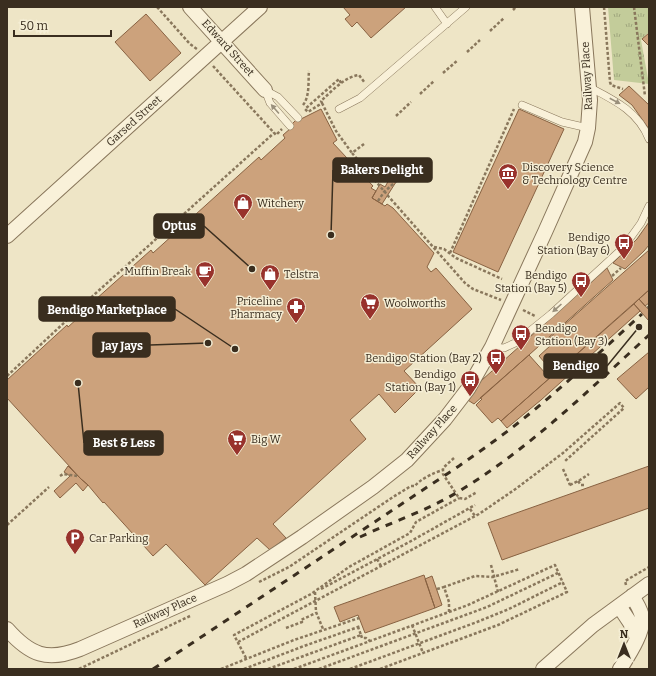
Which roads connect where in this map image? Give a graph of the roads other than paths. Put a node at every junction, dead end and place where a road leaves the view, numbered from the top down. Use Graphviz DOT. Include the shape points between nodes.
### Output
graph roads {
  1 [pos="190,7"];
  2 [pos="260,7"];
  3 [pos="435,7"];
  4 [pos="466,7"];
  5 [pos="582,7"];
  6 [pos="447,24"];
  7 [pos="222,41"];
  8 [pos="589,87"];
  9 [pos="265,90"];
  10 [pos="522,105"];
  11 [pos="339,109"];
  12 [pos="298,118"];
  13 [pos="289,125"];
  14 [pos="588,128"];
  15 [pos="649,139"];
  16 [pos="649,206"];
  17 [pos="7,236"];
  18 [pos="492,346"];
  19 [pos="649,584"];
  20 [pos="632,596"];
  21 [pos="619,606"];
  22 [pos="7,629"];
  23 [pos="637,638"];
  24 [pos="543,669"];
  25 [pos="620,669"];
  1 -- 7 [label="street, Edward Street"];
  2 -- 7 [label="street, Garsed Street"];
  3 -- 6 [label="lane"];
  4 -- 6 [label="lane"];
  5 -- 8 [label="street, Railway Place"];
  6 -- 11 [label="lane" via="360,98"];
  7 -- 9 [label="street, Edward Street"];
  7 -- 17 [label="street, Garsed Street"];
  8 -- 14 [label="street, Railway Place"];
  8 -- 15 [label="lane, one-way" via="628,109 643,126"];
  9 -- 12 [label="lane" via="278,97"];
  13 -- 9 [label="lane, one-way" via="270,103"];
  10 -- 14 [label="lane" via="562,122"];
  14 -- 18 [label="street, Railway Place" via="582,148"];
  16 -- 18 [label="lane, one-way" via="641,223 623,248 551,314 515,343 504,348"];
  18 -- 22 [label="street, Railway Place" via="468,389 446,419 407,460 302,537 237,579 63,655 40,654 18,641"];
  19 -- 20 [label="street"];
  20 -- 21 [label="street"];
  20 -- 23 [label="street" via="642,616"];
  21 -- 23 [label="street"];
  21 -- 24 [label="street"];
  23 -- 25 [label="street"];
}
